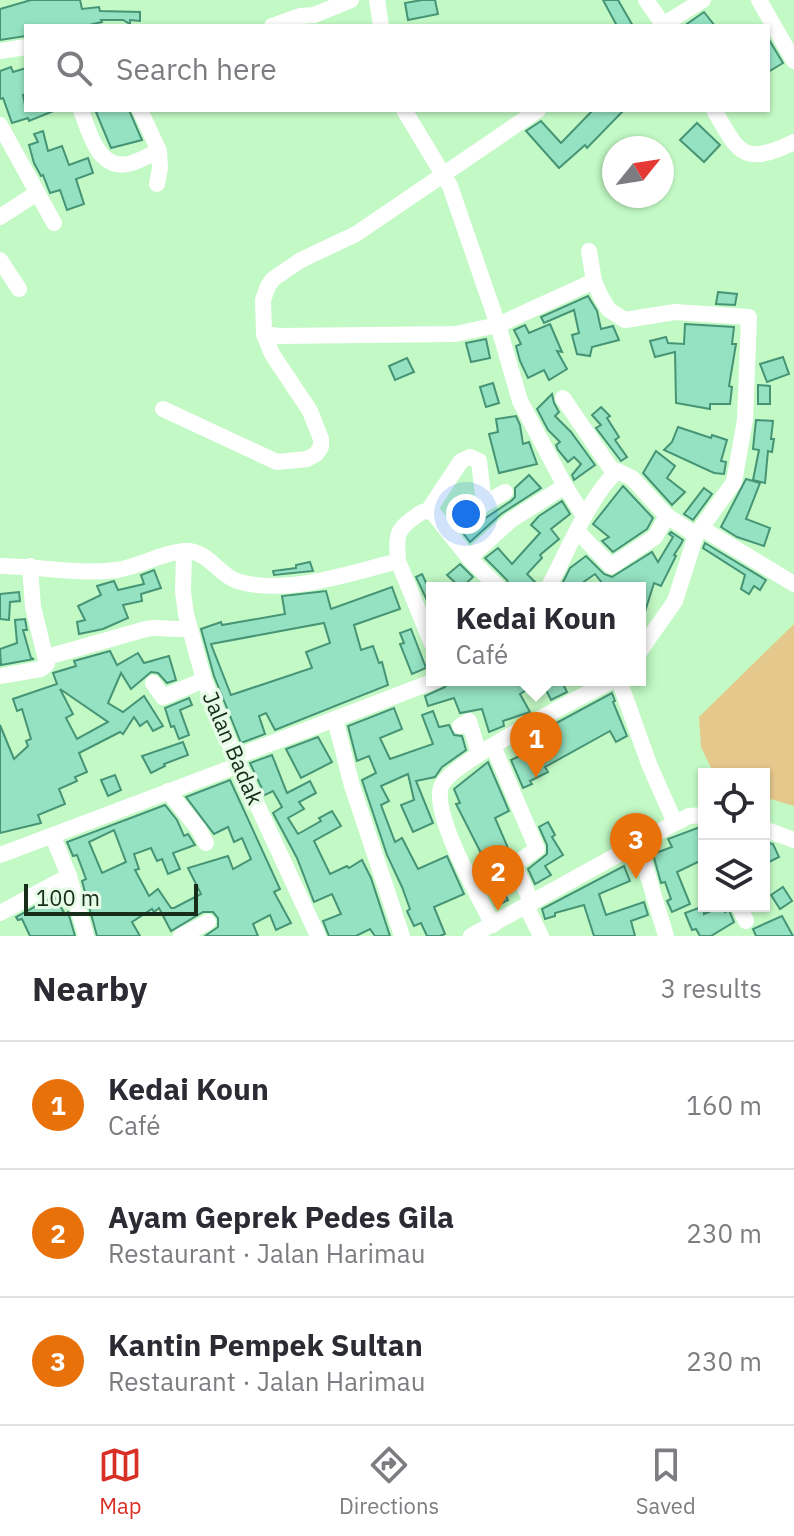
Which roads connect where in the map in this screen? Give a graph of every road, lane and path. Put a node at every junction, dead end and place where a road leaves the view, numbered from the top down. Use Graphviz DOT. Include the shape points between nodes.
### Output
graph roads {
  1 [pos="351,0"];
  2 [pos="377,0"];
  3 [pos="646,0"];
  4 [pos="703,0"];
  5 [pos="759,0"];
  6 [pos="300,8"];
  7 [pos="275,24"];
  8 [pos="381,24"];
  9 [pos="662,24"];
  10 [pos="666,24"];
  11 [pos="24,47"];
  12 [pos="0,51"];
  13 [pos="794,61"];
  14 [pos="82,112"];
  15 [pos="141,112"];
  16 [pos="405,112"];
  17 [pos="535,112"];
  18 [pos="715,112"];
  19 [pos="0,125"];
  20 [pos="794,142"];
  21 [pos="159,151"];
  22 [pos="445,175"];
  23 [pos="157,184"];
  24 [pos="37,193"];
  25 [pos="0,217"];
  26 [pos="54,223"];
  27 [pos="589,251"];
  28 [pos="0,260"];
  29 [pos="594,281"];
  30 [pos="19,289"];
  31 [pos="498,325"];
  32 [pos="264,334"];
  33 [pos="563,398"];
  34 [pos="163,409"];
  35 [pos="614,473"];
  36 [pos="565,486"];
  37 [pos="505,492"];
  38 [pos="484,504"];
  39 [pos="431,512"];
  40 [pos="667,516"];
  41 [pos="581,524"];
  42 [pos="448,531"];
  43 [pos="700,532"];
  44 [pos="190,551"];
  45 [pos="469,558"];
  46 [pos="398,561"];
  47 [pos="0,566"];
  48 [pos="30,566"];
  49 [pos="493,582"];
  50 [pos="551,582"];
  51 [pos="794,584"];
  52 [pos="189,628"];
  53 [pos="426,629"];
  54 [pos="646,642"];
  55 [pos="47,657"];
  56 [pos="0,676"];
  57 [pos="204,680"];
  58 [pos="153,683"];
  59 [pos="426,684"];
  60 [pos="605,686"];
  61 [pos="618,686"];
  62 [pos="335,719"];
  63 [pos="460,726"];
  64 [pos="486,750"];
  65 [pos="237,761"];
  66 [pos="168,791"];
  67 [pos="698,817"];
  68 [pos="675,823"];
  69 [pos="770,831"];
  70 [pos="53,837"];
  71 [pos="794,840"];
  72 [pos="206,843"];
  73 [pos="638,843"];
  74 [pos="0,855"];
  75 [pos="69,876"];
  76 [pos="529,904"];
  77 [pos="0,913"];
  78 [pos="208,922"];
  79 [pos="493,925"];
  80 [pos="86,936"];
  81 [pos="181,936"];
  82 [pos="318,936"];
  83 [pos="402,936"];
  84 [pos="471,936"];
  85 [pos="541,936"];
  86 [pos="666,936"];
  1 -- 6 [label="street" via="314,15"];
  2 -- 8 [label="street"];
  3 -- 9 [label="street"];
  4 -- 10 [label="street"];
  5 -- 13 [label="street"];
  6 -- 7 [label="street"];
  11 -- 12 [label="street"];
  14 -- 21 [label="street" via="92,140 110,161 126,165"];
  15 -- 21 [label="street"];
  16 -- 22 [label="street"];
  17 -- 22 [label="street"];
  18 -- 20 [label="street" via="742,151 768,155"];
  19 -- 24 [label="street"];
  21 -- 23 [label="street"];
  22 -- 31 [label="street"];
  22 -- 32 [label="street" via="356,234 273,279 263,300"];
  24 -- 25 [label="street"];
  24 -- 26 [label="street"];
  27 -- 29 [label="street"];
  28 -- 30 [label="street"];
  29 -- 31 [label="street"];
  29 -- 43 [label="street" via="609,310 625,320 665,312 749,317 738,467 734,482"];
  31 -- 32 [label="street" via="455,334"];
  31 -- 36 [label="street" via="520,401"];
  32 -- 34 [label="street" via="310,411 321,439 316,454 277,462"];
  33 -- 35 [label="street"];
  35 -- 40 [label="street" via="632,478"];
  35 -- 41 [label="street"];
  36 -- 41 [label="street"];
  36 -- 45 [label="street" via="511,520"];
  37 -- 38 [label="street"];
  38 -- 39 [label="street" via="479,461 470,457 461,461"];
  38 -- 42 [label="street"];
  39 -- 42 [label="street"];
  39 -- 46 [label="street" via="423,511 400,529"];
  40 -- 41 [label="street" via="655,537 611,566"];
  40 -- 43 [label="street"];
  41 -- 50 [label="street"];
  42 -- 45 [label="street"];
  43 -- 51 [label="street"];
  43 -- 54 [label="street" via="675,601"];
  44 -- 46 [label="street" via="234,580 263,587 344,576"];
  44 -- 48 [label="street" via="117,570"];
  44 -- 52 [label="street, Jalan Badak" via="183,592"];
  45 -- 49 [label="street"];
  46 -- 53 [label="street"];
  47 -- 48 [label="street"];
  48 -- 55 [label="street" via="33,607"];
  52 -- 55 [label="street" via="154,627"];
  52 -- 57 [label="street, Jalan Badak"];
  55 -- 56 [label="street" via="44,668"];
  57 -- 58 [label="street" via="163,697"];
  57 -- 65 [label="street, Jalan Badak"];
  59 -- 62 [label="street"];
  60 -- 64 [label="street"];
  61 -- 68 [label="street"];
  62 -- 65 [label="street"];
  62 -- 83 [label="street"];
  63 -- 64 [label="street" via="469,721"];
  64 -- 76 [label="street" via="537,849 514,865"];
  64 -- 79 [label="street" via="448,776 440,798 450,838"];
  65 -- 66 [label="street"];
  65 -- 82 [label="street, Jalan Badak"];
  66 -- 70 [label="street"];
  66 -- 72 [label="street"];
  67 -- 68 [label="street"];
  68 -- 73 [label="street"];
  69 -- 71 [label="street"];
  70 -- 74 [label="street"];
  70 -- 75 [label="street"];
  73 -- 76 [label="street"];
  73 -- 86 [label="street"];
  75 -- 77 [label="street"];
  75 -- 80 [label="street"];
  76 -- 79 [label="street"];
  76 -- 85 [label="street"];
  78 -- 81 [label="street"];
  79 -- 84 [label="street"];
}
